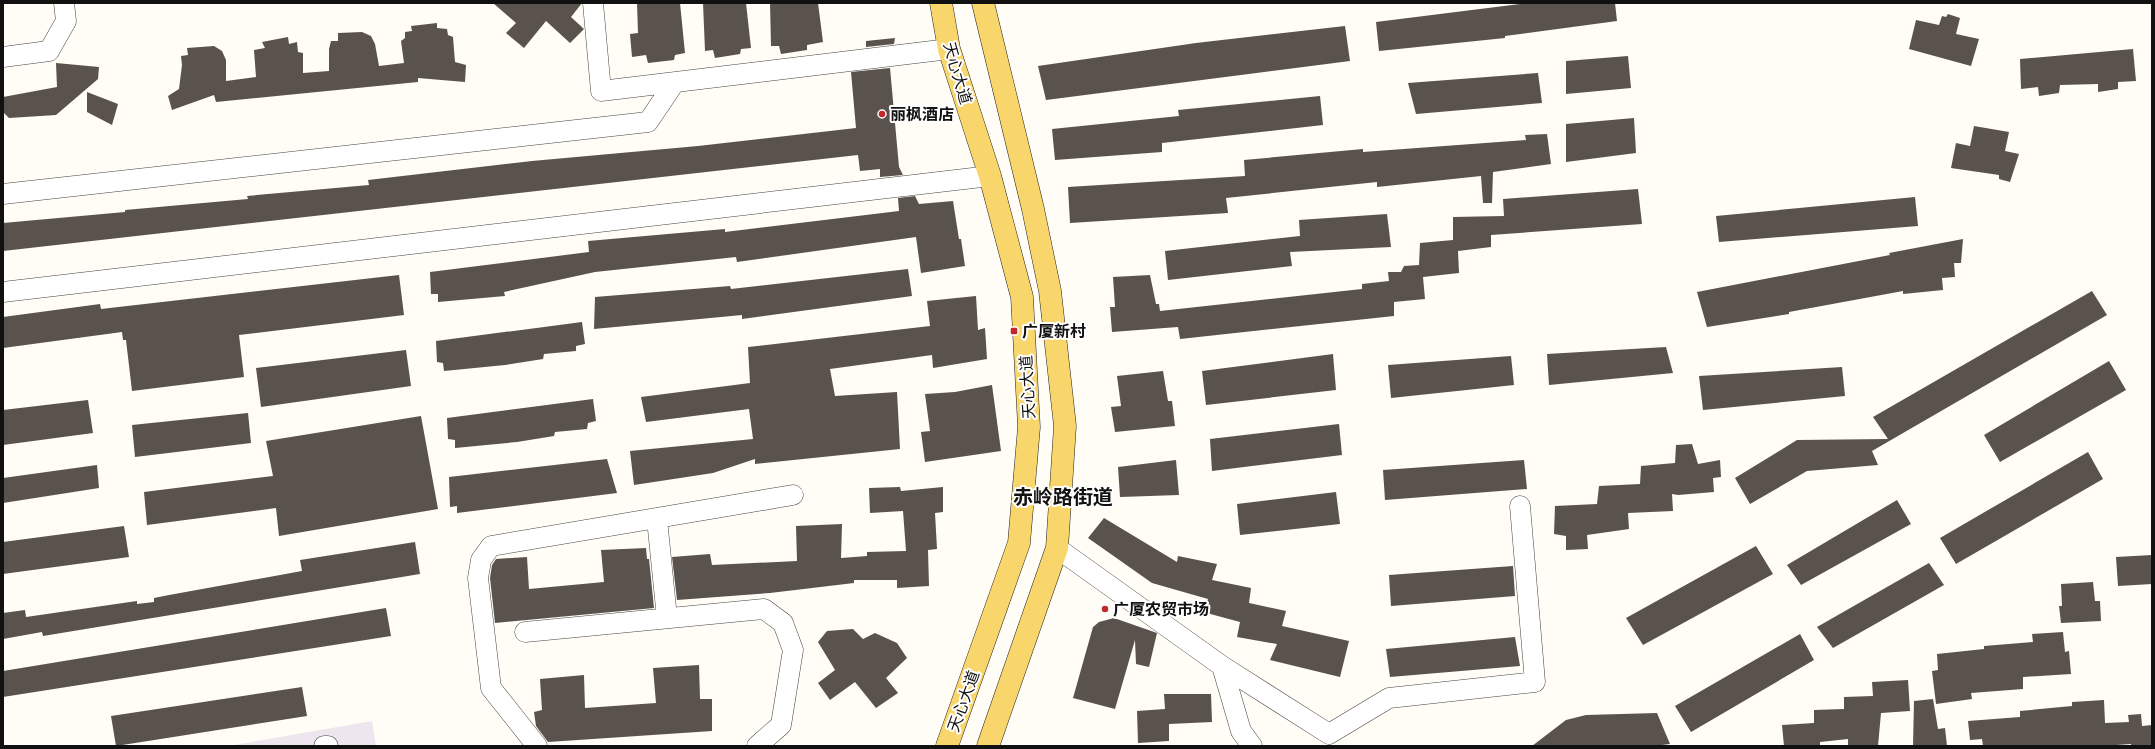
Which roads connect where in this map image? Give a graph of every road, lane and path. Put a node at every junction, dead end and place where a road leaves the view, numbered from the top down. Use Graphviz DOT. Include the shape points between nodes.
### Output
graph roads {
  1 [pos="64,3"];
  2 [pos="593,3"];
  3 [pos="941,3"];
  4 [pos="983,3"];
  5 [pos="949,49"];
  6 [pos="3,57"];
  7 [pos="675,82"];
  8 [pos="990,176"];
  9 [pos="3,194"];
  10 [pos="3,292"];
  11 [pos="793,495"];
  12 [pos="1520,506"];
  13 [pos="657,519"];
  14 [pos="1057,548"];
  15 [pos="667,618"];
  16 [pos="525,632"];
  17 [pos="1222,666"];
  18 [pos="324,746"];
  19 [pos="328,746"];
  20 [pos="537,746"];
  21 [pos="757,746"];
  22 [pos="947,746"];
  23 [pos="988,746"];
  24 [pos="1252,746"];
  1 -- 6 [label="street" via="66,21 49,51"];
  2 -- 7 [label="street" via="601,91"];
  3 -- 5 [label="main road, 天心大道"];
  4 -- 14 [label="main road, 天心大道" via="1033,209 1050,291 1065,426"];
  5 -- 7 [label="street"];
  5 -- 8 [label="main road, 天心大道"];
  7 -- 9 [label="street" via="648,122"];
  8 -- 10 [label="street"];
  8 -- 22 [label="main road, 天心大道" via="1022,297 1029,427 1019,543"];
  11 -- 13 [label="street"];
  12 -- 17 [label="street" via="1535,682 1389,698 1329,734"];
  13 -- 15 [label="street"];
  13 -- 20 [label="street" via="491,546 481,560 478,578 491,688"];
  14 -- 17 [label="street"];
  14 -- 23 [label="main road, 天心大道"];
  15 -- 16 [label="street"];
  15 -- 21 [label="street" via="764,609 783,623 793,650 781,724"];
  17 -- 24 [label="street" via="1241,731"];
  18 -- 19 [label="street"];
}
